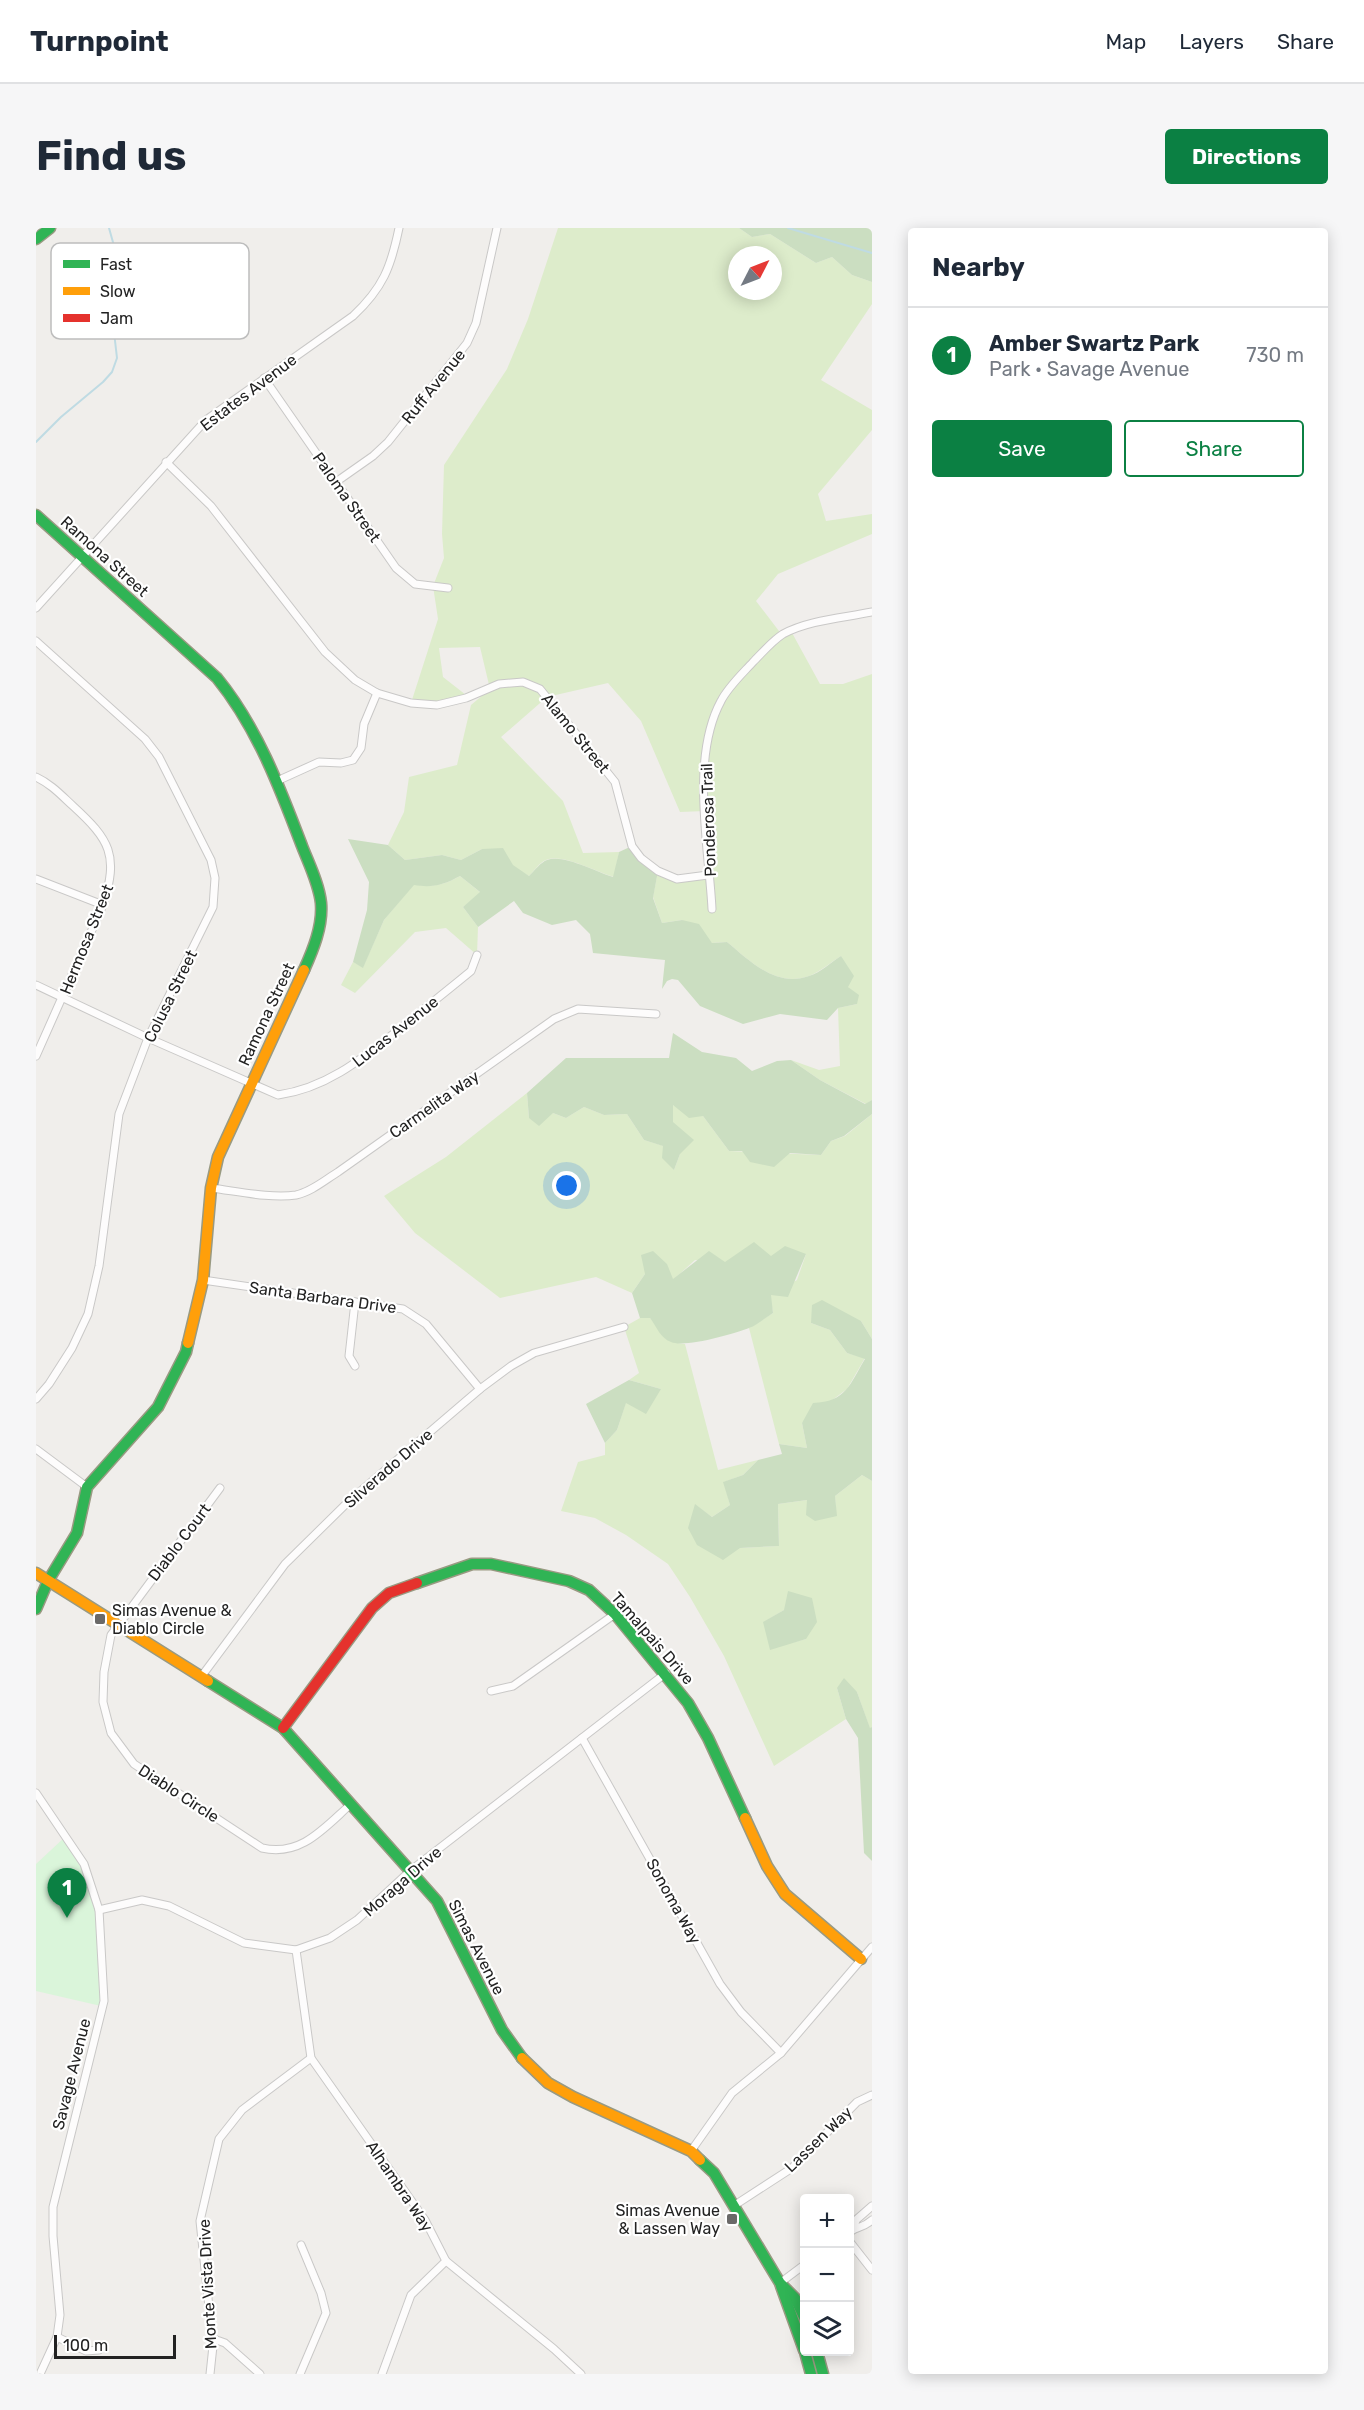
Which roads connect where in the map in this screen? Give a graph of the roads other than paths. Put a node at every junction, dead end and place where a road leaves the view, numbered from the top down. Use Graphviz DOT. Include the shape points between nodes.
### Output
graph roads {
  1 [pos="50,228"];
  2 [pos="399,228"];
  3 [pos="497,228"];
  4 [pos="36,239"];
  5 [pos="264,378"];
  6 [pos="166,462"];
  7 [pos="336,482"];
  8 [pos="36,515"];
  9 [pos="82,556"];
  10 [pos="448,588"];
  11 [pos="36,608"];
  12 [pos="872,612"];
  13 [pos="36,640"];
  14 [pos="377,693"];
  15 [pos="36,777"];
  16 [pos="277,781"];
  17 [pos="708,875"];
  18 [pos="36,879"];
  19 [pos="103,905"];
  20 [pos="712,909"];
  21 [pos="477,955"];
  22 [pos="36,985"];
  23 [pos="63,997"];
  24 [pos="656,1014"];
  25 [pos="148,1038"];
  26 [pos="36,1056"];
  27 [pos="251,1083"];
  28 [pos="211,1188"];
  29 [pos="202,1280"];
  30 [pos="355,1302"];
  31 [pos="624,1327"];
  32 [pos="355,1366"];
  33 [pos="480,1389"];
  34 [pos="36,1399"];
  35 [pos="36,1449"];
  36 [pos="87,1487"];
  37 [pos="220,1488"];
  38 [pos="36,1573"];
  39 [pos="48,1581"];
  40 [pos="36,1609"];
  41 [pos="615,1614"];
  42 [pos="118,1625"];
  43 [pos="666,1673"];
  44 [pos="201,1677"];
  45 [pos="491,1691"];
  46 [pos="282,1728"];
  47 [pos="582,1738"];
  48 [pos="36,1793"];
  49 [pos="351,1804"];
  50 [pos="410,1871"];
  51 [pos="99,1910"];
  52 [pos="872,1947"];
  53 [pos="296,1950"];
  54 [pos="861,1959"];
  55 [pos="781,2053"];
  56 [pos="311,2058"];
  57 [pos="872,2095"];
  58 [pos="691,2151"];
  59 [pos="735,2205"];
  60 [pos="872,2206"];
  61 [pos="872,2220"];
  62 [pos="854,2224"];
  63 [pos="854,2230"];
  64 [pos="301,2245"];
  65 [pos="854,2248"];
  66 [pos="446,2261"];
  67 [pos="800,2268"];
  68 [pos="872,2270"];
  69 [pos="780,2283"];
  70 [pos="800,2309"];
  71 [pos="57,2337"];
  72 [pos="800,2337"];
  73 [pos="212,2338"];
  74 [pos="99,2350"];
  75 [pos="806,2356"];
  76 [pos="818,2356"];
  77 [pos="40,2374"];
  78 [pos="210,2374"];
  79 [pos="260,2374"];
  80 [pos="300,2374"];
  81 [pos="382,2374"];
  82 [pos="581,2374"];
  83 [pos="811,2374"];
  84 [pos="823,2374"];
  1 -- 4 [label="street"];
  2 -- 5 [label="street, Estates Avenue" via="390,267 372,297 353,316"];
  3 -- 7 [label="street, Ruff Avenue" via="476,323 467,343 388,442"];
  5 -- 6 [label="street, Estates Avenue" via="206,420"];
  5 -- 7 [label="street, Paloma Street"];
  6 -- 9 [label="street, Estates Avenue"];
  6 -- 14 [label="street, Alamo Street" via="211,506 325,652 355,680"];
  7 -- 10 [label="street, Paloma Street" via="396,568 415,584"];
  8 -- 9 [label="street, Ramona Street"];
  9 -- 11 [label="street, Estates Avenue"];
  9 -- 16 [label="street, Ramona Street" via="217,678 235,700"];
  12 -- 17 [label="street, Ponderosa Trail" via="807,625 782,635 721,701 707,741 704,779"];
  13 -- 25 [label="street, Colusa Street" via="145,739 159,757 211,860 215,878 213,907"];
  14 -- 16 [label="street" via="364,724 361,748 353,760 319,762"];
  14 -- 17 [label="street, Alamo Street" via="411,703 437,705 499,684 523,682 540,689 615,782 632,846 641,858 677,879"];
  15 -- 19 [label="street, Hermosa Street" via="52,785 97,828 105,841 111,880"];
  16 -- 27 [label="street, Ramona Street" via="321,904 315,945"];
  17 -- 20 [label="street, Ponderosa Trail"];
  18 -- 19 [label="street"];
  19 -- 23 [label="street, Hermosa Street"];
  21 -- 27 [label="street, Lucas Avenue" via="471,971 356,1064 297,1092 278,1095"];
  22 -- 23 [label="street, Lucas Avenue"];
  23 -- 25 [label="street, Lucas Avenue"];
  23 -- 26 [label="street, Hermosa Street"];
  24 -- 28 [label="street, Carmelita Way" via="578,1010 554,1019 314,1188 285,1196"];
  25 -- 27 [label="street, Lucas Avenue"];
  25 -- 34 [label="street, Colusa Street" via="119,1114 99,1266 88,1314 72,1348"];
  27 -- 28 [label="street, Ramona Street" via="218,1157"];
  28 -- 29 [label="street, Ramona Street"];
  29 -- 30 [label="street, Santa Barbara Drive"];
  29 -- 36 [label="street, Ramona Street" via="186,1352 158,1407"];
  30 -- 32 [label="street" via="349,1356"];
  30 -- 33 [label="street, Santa Barbara Drive" via="403,1309 426,1324"];
  31 -- 33 [label="street, Silverado Drive" via="534,1353"];
  33 -- 44 [label="street, Silverado Drive" via="348,1502 285,1564"];
  35 -- 36 [label="street"];
  36 -- 39 [label="street, Ramona Street" via="77,1533"];
  37 -- 42 [label="street, Diablo Court"];
  38 -- 39 [label="street, Simas Avenue"];
  39 -- 40 [label="street"];
  39 -- 42 [label="street, Simas Avenue"];
  41 -- 43 [label="street, Tamalpais Drive"];
  41 -- 45 [label="street" via="513,1686"];
  41 -- 46 [label="street, Tamalpais Drive" via="589,1590 569,1581 491,1564 472,1564 390,1593 372,1608"];
  42 -- 44 [label="street, Simas Avenue"];
  42 -- 49 [label="street, Diablo Circle" via="111,1635 103,1702 111,1733 134,1764 262,1848 277,1851 297,1847"];
  43 -- 47 [label="street, Moraga Drive"];
  43 -- 54 [label="street, Tamalpais Drive" via="708,1738 767,1866 784,1894"];
  44 -- 46 [label="street, Simas Avenue"];
  46 -- 49 [label="street, Simas Avenue"];
  47 -- 50 [label="street, Moraga Drive"];
  47 -- 55 [label="street, Sonoma Way" via="720,1984"];
  48 -- 51 [label="street, Savage Avenue" via="84,1864"];
  49 -- 50 [label="street, Simas Avenue"];
  50 -- 53 [label="street, Moraga Drive" via="357,1920 330,1938"];
  50 -- 58 [label="street, Simas Avenue" via="437,1901 502,2030 526,2062 548,2083 573,2097"];
  51 -- 53 [label="street, Moraga Drive" via="142,1900 169,1906 244,1943"];
  51 -- 71 [label="street, Savage Avenue" via="104,2001 53,2207 60,2315"];
  52 -- 54 [label="street"];
  53 -- 56 [label="street, Alhambra Way"];
  54 -- 55 [label="street"];
  55 -- 58 [label="street" via="732,2093"];
  56 -- 66 [label="street, Alhambra Way" via="425,2220"];
  56 -- 73 [label="street, Monte Vista Drive" via="242,2110 219,2139 200,2221"];
  57 -- 59 [label="street, Lassen Way" via="857,2102 792,2168"];
  58 -- 59 [label="street, Simas Avenue" via="714,2173"];
  59 -- 69 [label="street, Simas Avenue"];
  60 -- 62 [label="street"];
  61 -- 63 [label="street"];
  64 -- 80 [label="street" via="326,2313"];
  65 -- 68 [label="street"];
  66 -- 81 [label="street" via="411,2295"];
  66 -- 82 [label="street, Alhambra Way"];
  67 -- 69 [label="street"];
  69 -- 70 [label="street, Simas Avenue"];
  69 -- 72 [label="street, Simas Avenue"];
  71 -- 74 [label="street" via="86,2351"];
  71 -- 77 [label="street, Savage Avenue"];
  73 -- 78 [label="street, Monte Vista Drive"];
  73 -- 79 [label="street" via="225,2343"];
  75 -- 83 [label="street, Simas Avenue"];
  76 -- 84 [label="street"];
}
